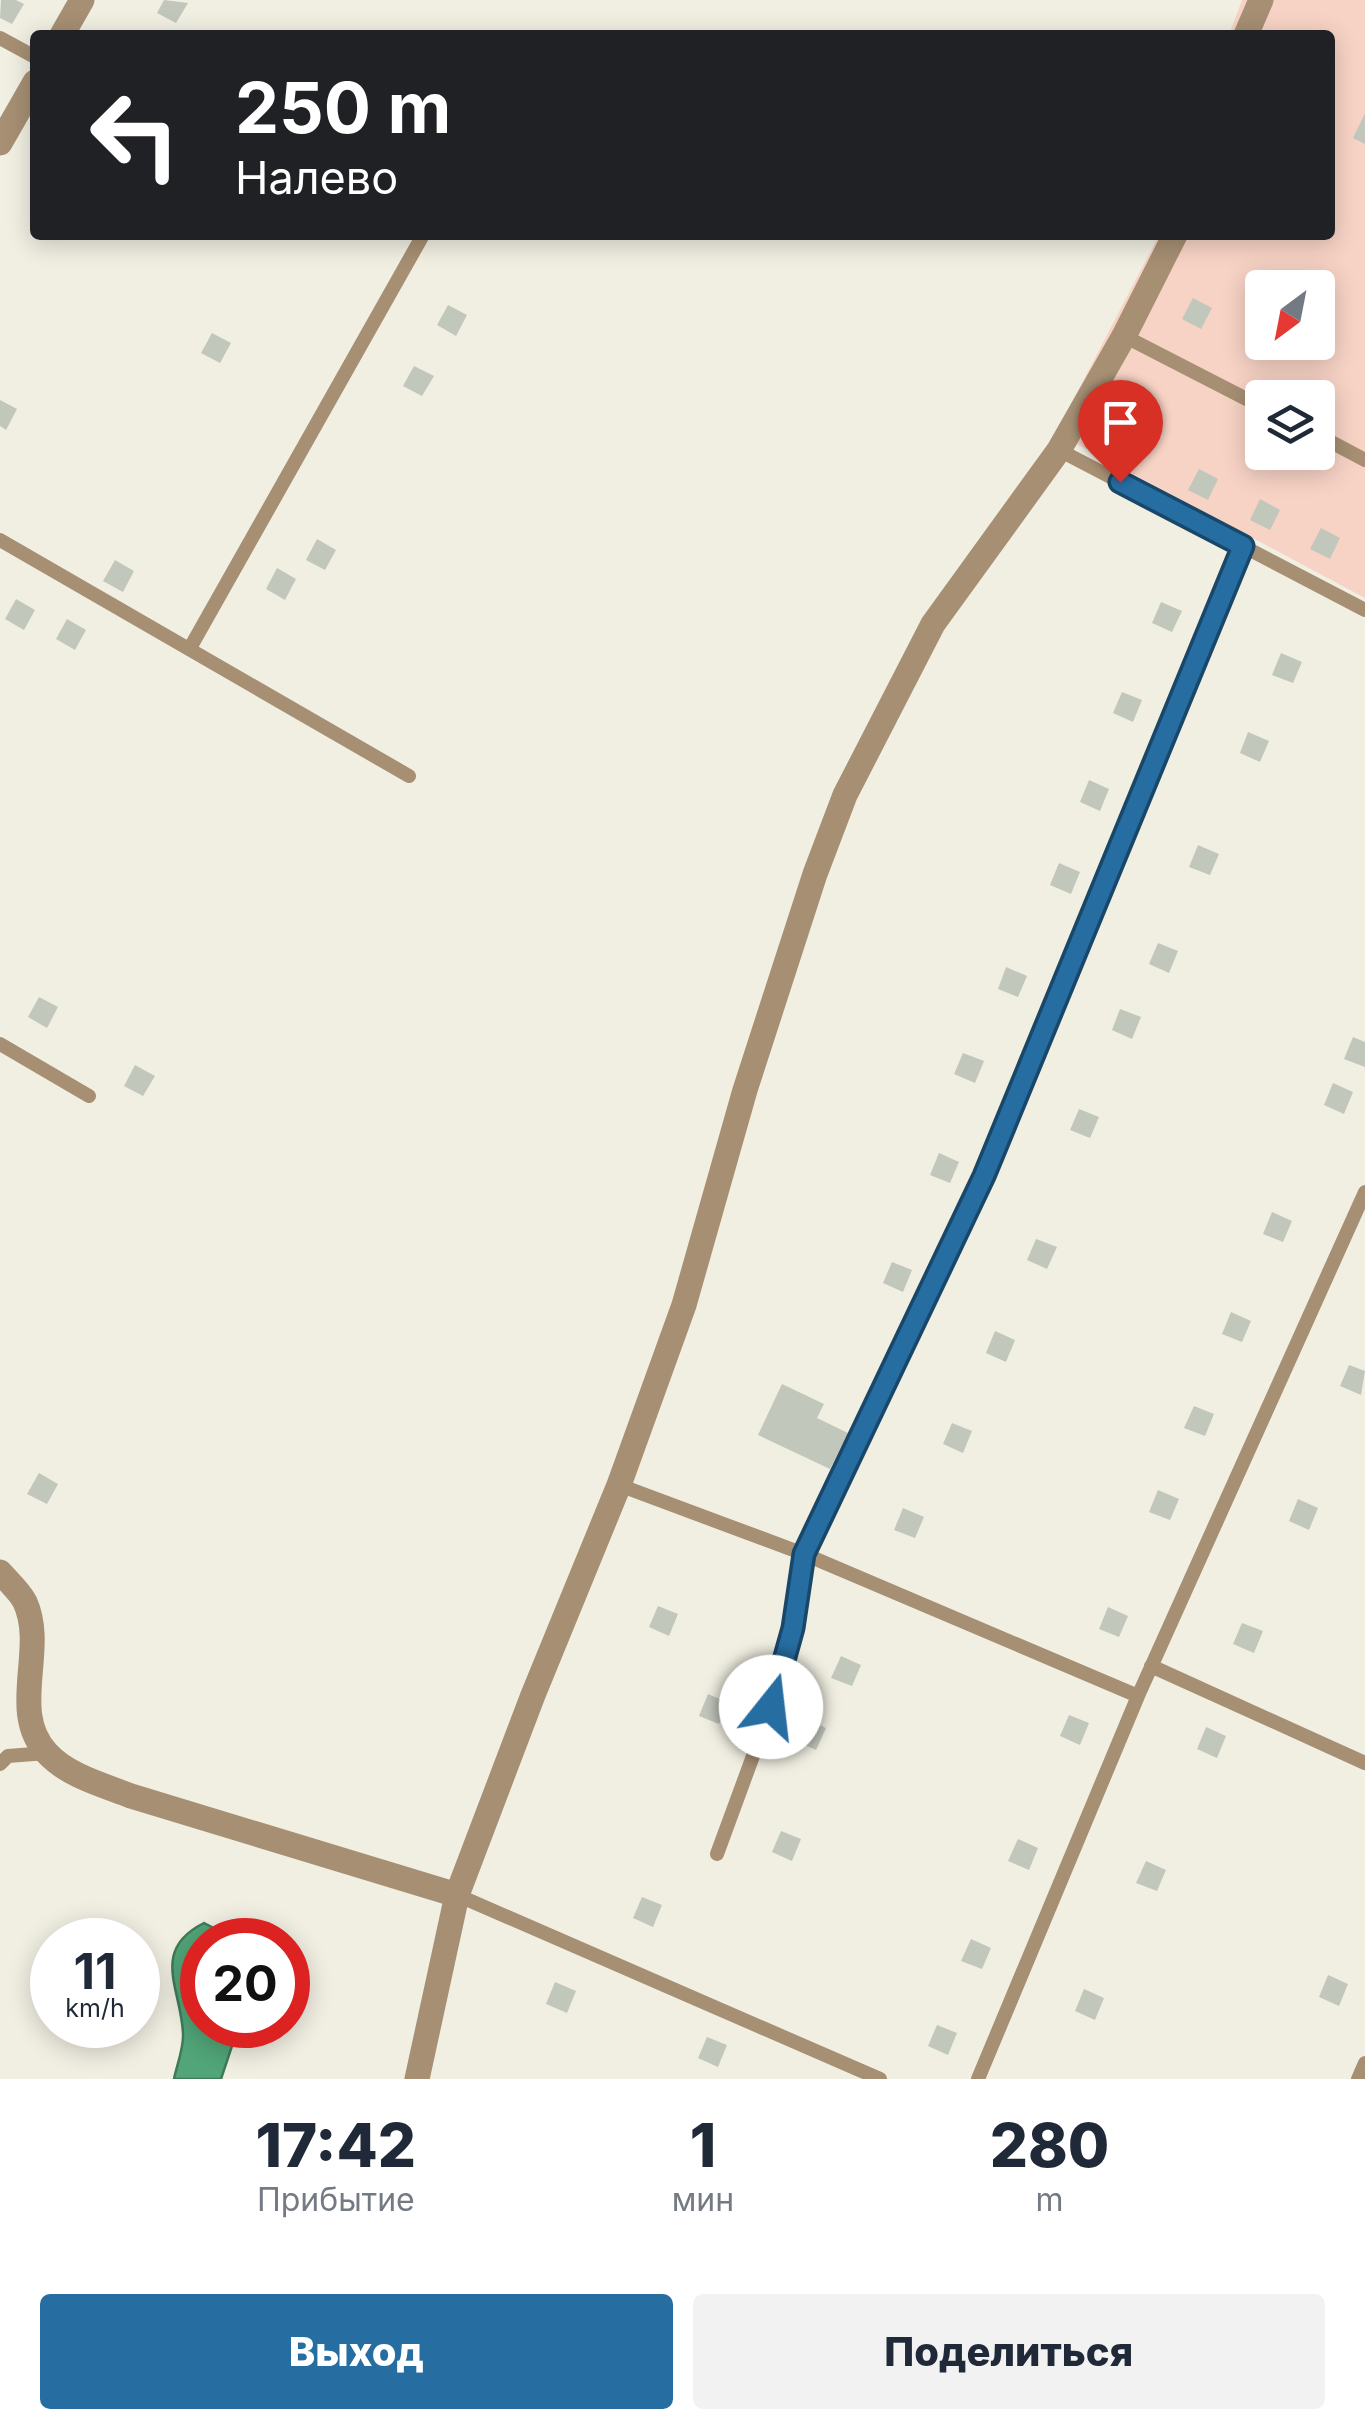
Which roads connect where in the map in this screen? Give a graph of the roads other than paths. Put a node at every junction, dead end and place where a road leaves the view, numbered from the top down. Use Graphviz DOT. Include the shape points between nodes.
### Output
graph roads {
  1 [pos="82,0"];
  2 [pos="1260,0"];
  3 [pos="65,30"];
  4 [pos="1248,30"];
  5 [pos="0,38"];
  6 [pos="30,54"];
  7 [pos="30,91"];
  8 [pos="0,143"];
  9 [pos="419,240"];
  10 [pos="1172,240"];
  11 [pos="1124,336"];
  12 [pos="1245,398"];
  13 [pos="1335,445"];
  14 [pos="1059,450"];
  15 [pos="1365,460"];
  16 [pos="0,540"];
  17 [pos="1243,546"];
  18 [pos="1365,610"];
  19 [pos="190,648"];
  20 [pos="409,776"];
  21 [pos="0,1044"];
  22 [pos="88,1096"];
  23 [pos="1365,1192"];
  24 [pos="619,1486"];
  25 [pos="804,1554"];
  26 [pos="0,1572"];
  27 [pos="1152,1666"];
  28 [pos="1138,1696"];
  29 [pos="47,1753"];
  30 [pos="0,1764"];
  31 [pos="1365,1764"];
  32 [pos="717,1854"];
  33 [pos="457,1895"];
  34 [pos="1365,2063"];
  35 [pos="416,2079"];
  36 [pos="880,2079"];
  37 [pos="978,2079"];
  38 [pos="1358,2079"];
  1 -- 3 [label="street"];
  2 -- 4 [label="street"];
  5 -- 6 [label="lane"];
  7 -- 8 [label="street"];
  9 -- 19 [label="lane"];
  10 -- 11 [label="street"];
  11 -- 12 [label="lane"];
  11 -- 14 [label="street"];
  13 -- 15 [label="lane"];
  14 -- 17 [label="lane"];
  14 -- 24 [label="street" via="934,624 846,795 814,874 684,1305"];
  16 -- 19 [label="lane"];
  17 -- 18 [label="lane"];
  17 -- 25 [label="lane" via="984,1176"];
  19 -- 20 [label="lane"];
  21 -- 22 [label="lane"];
  23 -- 27 [label="lane"];
  24 -- 25 [label="lane"];
  24 -- 33 [label="street"];
  25 -- 28 [label="lane"];
  25 -- 32 [label="lane" via="771,1707"];
  26 -- 29 [label="street" via="25,1601 33,1634 29,1717"];
  27 -- 28 [label="lane"];
  27 -- 31 [label="lane"];
  28 -- 37 [label="lane"];
  29 -- 30 [label="lane" via="8,1756"];
  29 -- 33 [label="street" via="83,1778 131,1796"];
  33 -- 35 [label="street"];
  33 -- 36 [label="lane"];
  34 -- 38 [label="lane"];
}
